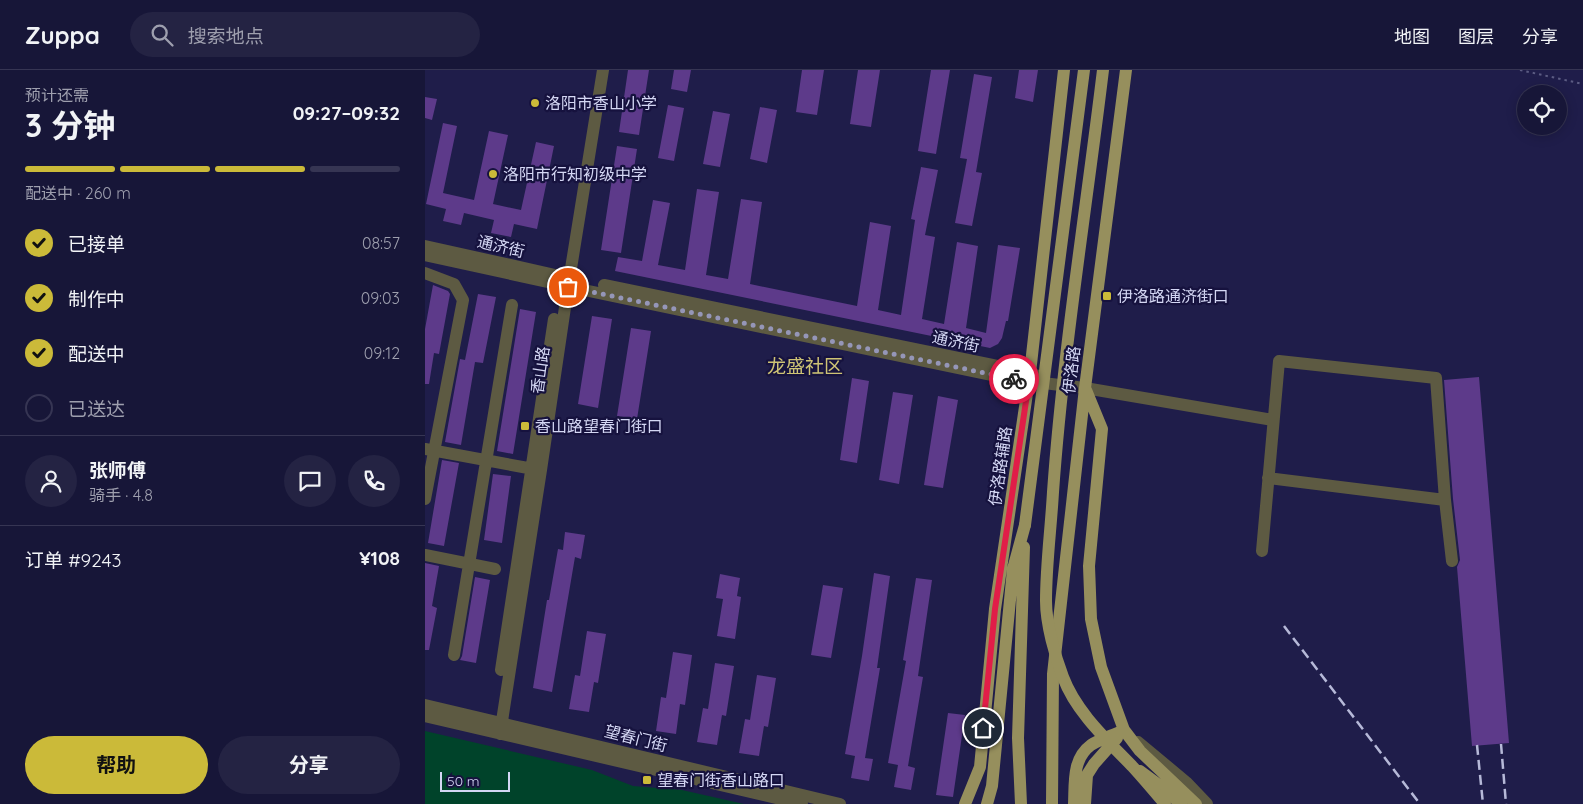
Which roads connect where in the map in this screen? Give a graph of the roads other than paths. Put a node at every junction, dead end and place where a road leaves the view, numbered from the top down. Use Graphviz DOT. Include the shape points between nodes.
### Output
graph roads {
  1 [pos="594,70"];
  2 [pos="603,70"];
  3 [pos="1064,70"];
  4 [pos="1084,70"];
  5 [pos="1103,70"];
  6 [pos="1108,70"];
  7 [pos="1126,70"];
  8 [pos="1097,115"];
  9 [pos="425,246"];
  10 [pos="425,255"];
  11 [pos="425,273"];
  12 [pos="565,282"];
  13 [pos="512,305"];
  14 [pos="1030,377"];
  15 [pos="1085,388"];
  16 [pos="1273,420"];
  17 [pos="429,450"];
  18 [pos="486,460"];
  19 [pos="537,470"];
  20 [pos="1268,478"];
  21 [pos="425,499"];
  22 [pos="1445,500"];
  23 [pos="1025,525"];
  24 [pos="1262,551"];
  25 [pos="425,555"];
  26 [pos="1452,561"];
  27 [pos="469,564"];
  28 [pos="495,569"];
  29 [pos="454,655"];
  30 [pos="425,705"];
  31 [pos="425,716"];
  32 [pos="497,727"];
  33 [pos="1124,730"];
  34 [pos="1132,766"];
  35 [pos="802,804"];
  36 [pos="840,804"];
  37 [pos="965,804"];
  38 [pos="987,804"];
  39 [pos="1021,804"];
  40 [pos="1052,804"];
  41 [pos="1074,804"];
  42 [pos="1085,804"];
  43 [pos="1165,804"];
  44 [pos="1181,804"];
  45 [pos="1196,804"];
  46 [pos="1207,804"];
  1 -- 12 [label="street, 香山路"];
  2 -- 12 [label="street, 香山路"];
  3 -- 14 [label="main road, 伊洛路辅路"];
  4 -- 23 [label="main road, bridge"];
  5 -- 8 [label="main road, bridge"];
  6 -- 8 [label="main road, bridge"];
  7 -- 15 [label="main road, 伊洛路"];
  8 -- 34 [label="main road, bridge" via="1065,362 1046,603 1052,642 1063,678 1105,740"];
  9 -- 12 [label="street, 通济街"];
  10 -- 12 [label="street, 通济街"];
  11 -- 17 [label="street" via="454,284 463,300"];
  12 -- 14 [label="street, 通济街"];
  12 -- 19 [label="street, 香山路"];
  13 -- 18 [label="street"];
  14 -- 15 [label="street, 通济街"];
  14 -- 37 [label="main road, 伊洛路辅路" via="995,609 980,767"];
  15 -- 16 [label="street, 通济街"];
  15 -- 33 [label="main road" via="1102,429 1089,566 1091,619 1101,667"];
  15 -- 40 [label="main road, 伊洛路" via="1053,674"];
  16 -- 20 [label="street"];
  16 -- 22 [label="street" via="1279,361 1436,378"];
  17 -- 18 [label="street"];
  17 -- 21 [label="street"];
  18 -- 19 [label="street"];
  18 -- 27 [label="street"];
  19 -- 32 [label="street, 香山路"];
  20 -- 22 [label="street"];
  20 -- 24 [label="street"];
  22 -- 26 [label="street"];
  23 -- 38 [label="main road" via="1013,569 992,786"];
  23 -- 39 [label="main road" via="1018,738"];
  25 -- 27 [label="street"];
  27 -- 28 [label="street"];
  27 -- 29 [label="street"];
  30 -- 32 [label="street, 望春门街"];
  31 -- 32 [label="street, 望春门街"];
  32 -- 35 [label="street, 望春门街"];
  32 -- 36 [label="street, 望春门街"];
  33 -- 41 [label="main road" via="1091,745 1083,754 1075,774"];
  33 -- 42 [label="main road" via="1087,775"];
  33 -- 45 [label="main road" via="1140,751"];
  33 -- 46 [label="street"];
  34 -- 43 [label="main road, bridge"];
  34 -- 44 [label="main road, bridge"];
}
